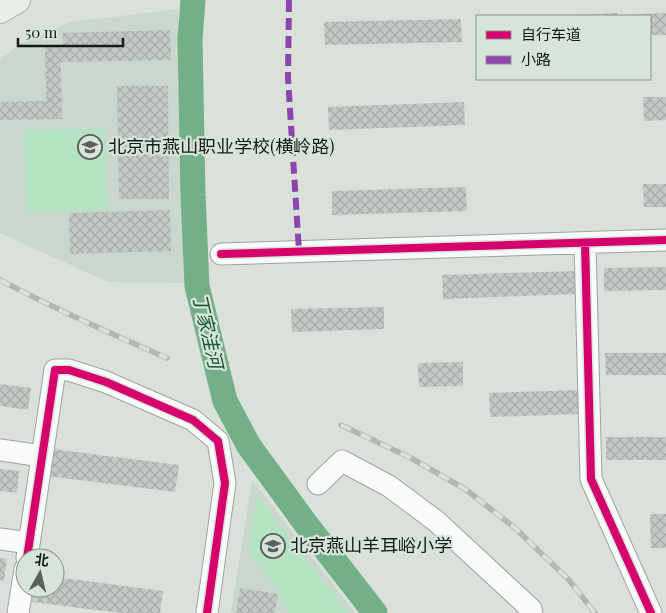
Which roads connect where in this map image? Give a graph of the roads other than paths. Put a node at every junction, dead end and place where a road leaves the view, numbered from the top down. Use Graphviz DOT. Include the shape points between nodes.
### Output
graph roads {
  1 [pos="17,0"];
  2 [pos="0,10"];
  3 [pos="666,240"];
  4 [pos="585,243"];
  5 [pos="221,254"];
  6 [pos="0,450"];
  7 [pos="42,456"];
  8 [pos="318,484"];
  9 [pos="0,539"];
  10 [pos="23,548"];
  11 [pos="28,548"];
  12 [pos="20,598"];
  13 [pos="18,613"];
  14 [pos="207,613"];
  15 [pos="532,613"];
  16 [pos="651,613"];
  1 -- 2 [label="main road"];
  3 -- 4 [label="street"];
  4 -- 5 [label="street"];
  4 -- 16 [label="street" via="591,478"];
  6 -- 7 [label="street"];
  7 -- 11 [label="street"];
  7 -- 14 [label="street" via="55,370 69,370 106,382 193,420 218,441 225,483"];
  8 -- 15 [label="street" via="342,461 389,486 443,527"];
  9 -- 10 [label="street"];
  12 -- 13 [label="street"];
}
